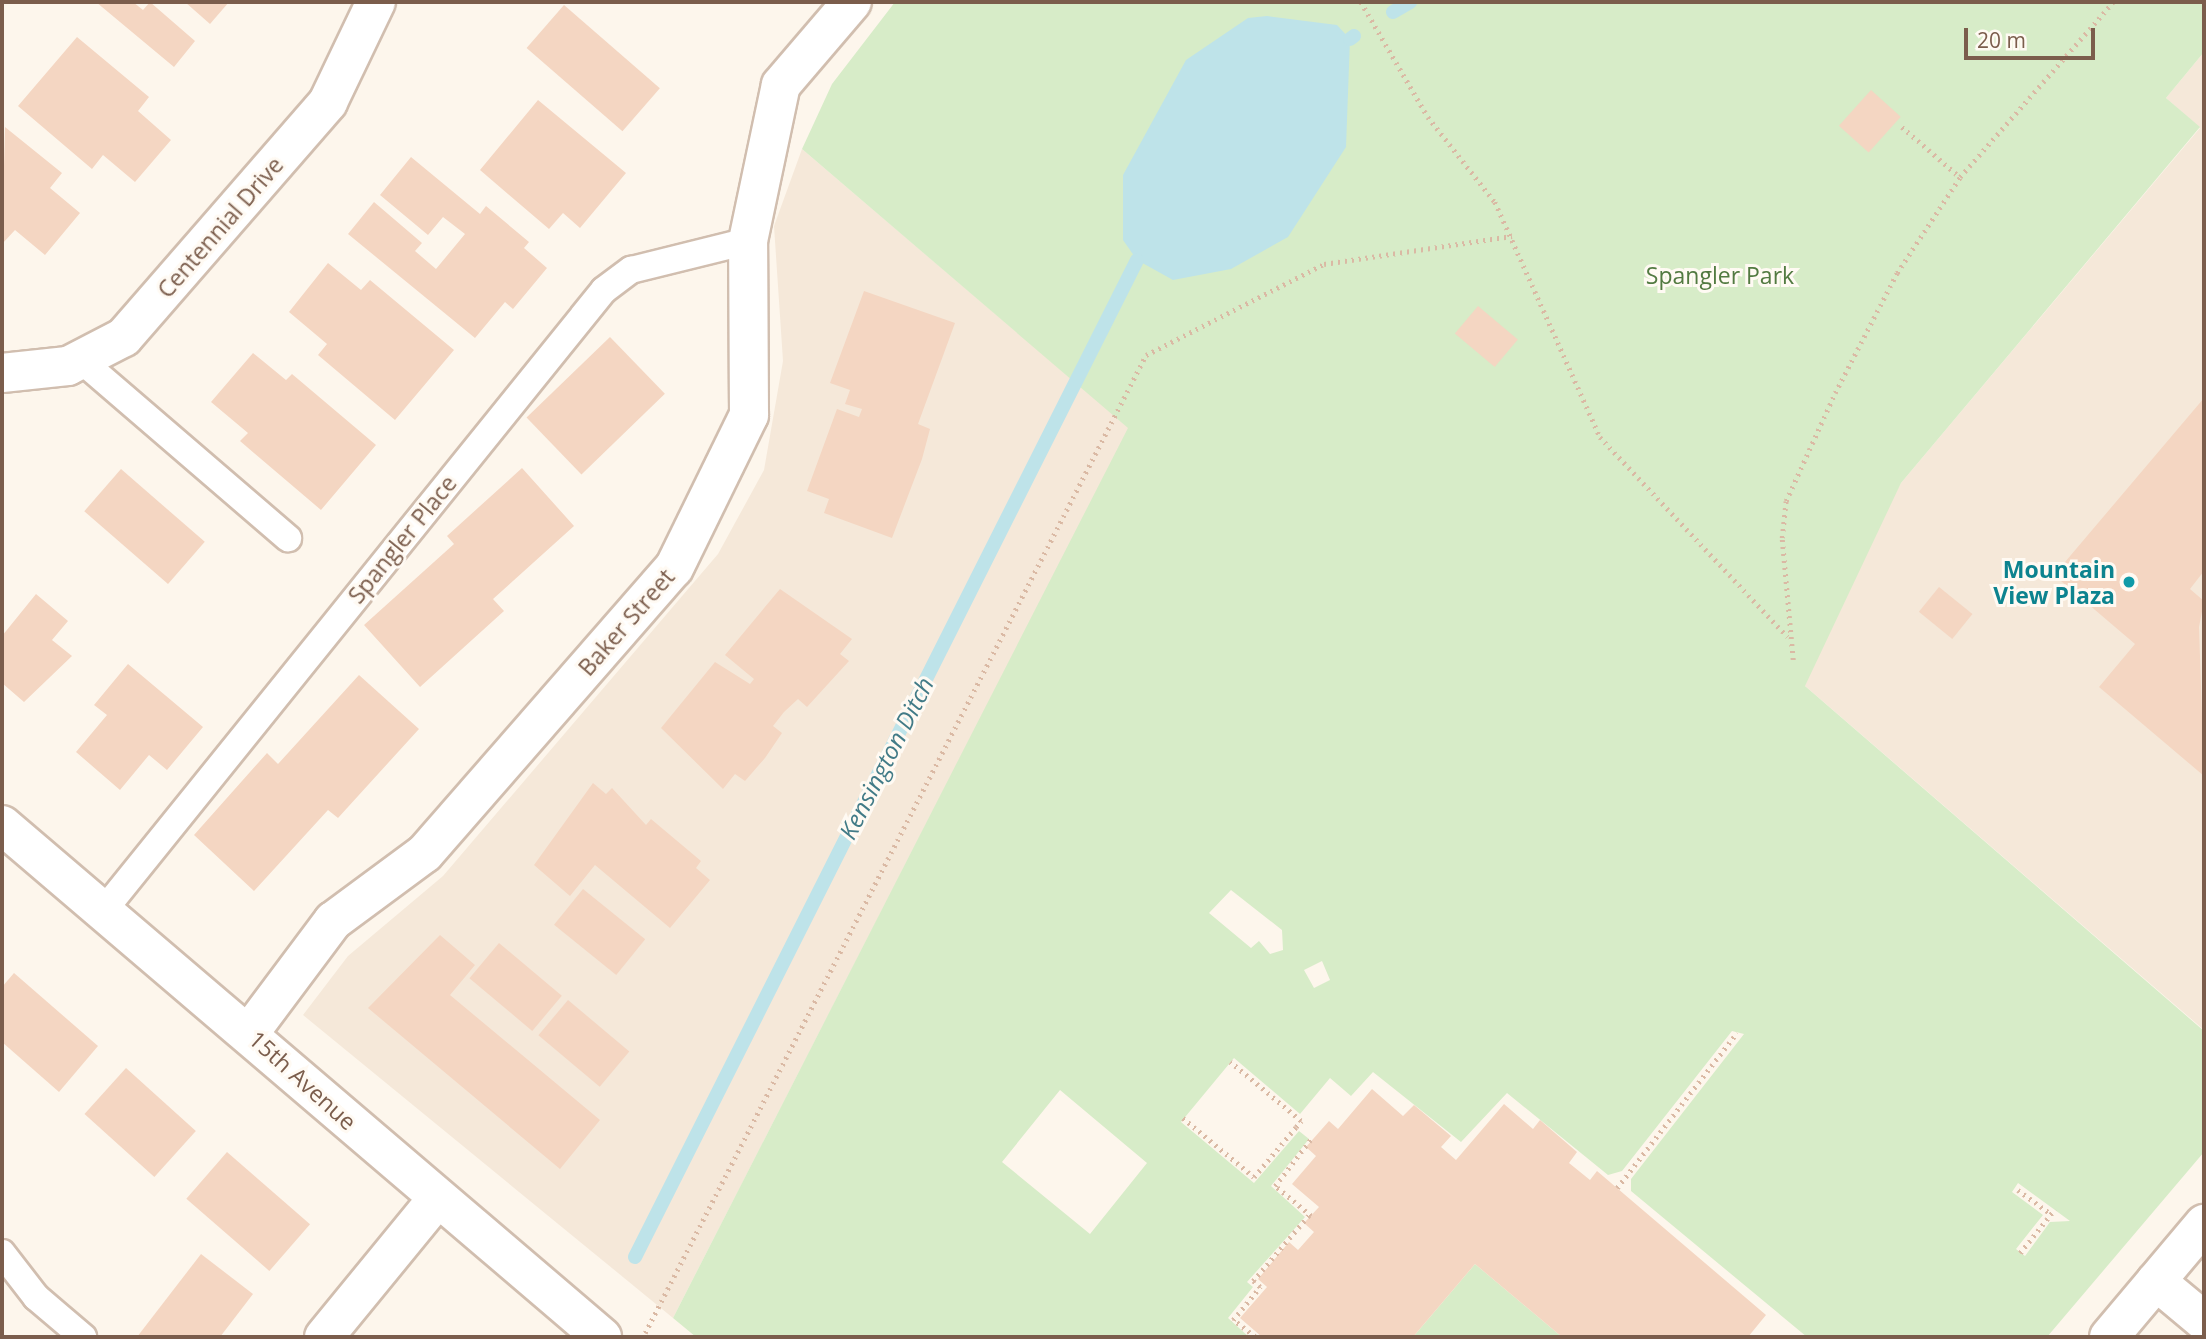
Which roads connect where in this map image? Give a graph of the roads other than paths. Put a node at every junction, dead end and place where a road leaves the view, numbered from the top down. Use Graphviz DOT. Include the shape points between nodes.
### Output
graph roads {
  1 [pos="376,2"];
  2 [pos="852,2"];
  3 [pos="748,242"];
  4 [pos="82,361"];
  5 [pos="2,373"];
  6 [pos="288,538"];
  7 [pos="2,825"];
  8 [pos="104,909"];
  9 [pos="250,1032"];
  10 [pos="437,1199"];
  11 [pos="2204,1224"];
  12 [pos="2,1253"];
  13 [pos="2156,1281"];
  14 [pos="2204,1321"];
  15 [pos="83,1337"];
  16 [pos="324,1337"];
  17 [pos="602,1337"];
  18 [pos="2109,1337"];
  1 -- 4 [label="street, Centennial Drive" via="328,102 124,337"];
  2 -- 3 [label="street, Baker Street" via="781,85"];
  3 -- 8 [label="lane, Spangler Place" via="631,270 604,290"];
  3 -- 9 [label="street, Baker Street" via="749,415 674,568 425,853 333,921"];
  4 -- 5 [label="street, Centennial Drive"];
  4 -- 6 [label="lane"];
  7 -- 8 [label="street, 15th Avenue"];
  8 -- 9 [label="street, 15th Avenue"];
  9 -- 10 [label="street, 15th Avenue"];
  10 -- 16 [label="street"];
  10 -- 17 [label="street, 15th Avenue"];
  11 -- 13 [label="street"];
  12 -- 15 [label="lane" via="36,1297"];
  13 -- 14 [label="street"];
  13 -- 18 [label="street"];
}
